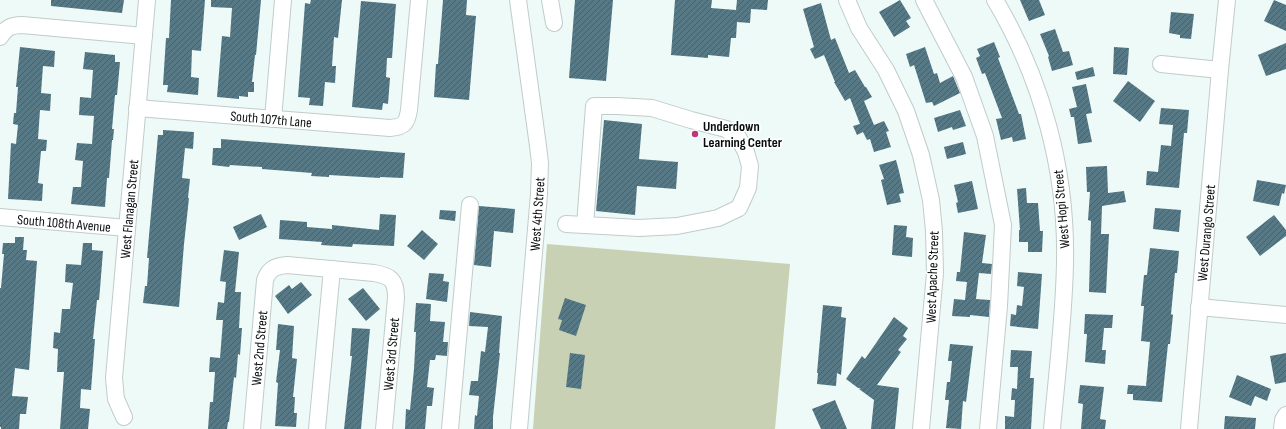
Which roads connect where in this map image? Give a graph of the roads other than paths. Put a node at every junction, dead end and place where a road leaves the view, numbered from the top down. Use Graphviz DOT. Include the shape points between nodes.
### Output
graph roads {
  1 [pos="147,0"];
  2 [pos="282,0"];
  3 [pos="419,0"];
  4 [pos="518,0"];
  5 [pos="550,0"];
  6 [pos="847,0"];
  7 [pos="924,0"];
  8 [pos="995,0"];
  9 [pos="1228,0"];
  10 [pos="554,23"];
  11 [pos="2,34"];
  12 [pos="144,36"];
  13 [pos="1161,64"];
  14 [pos="1220,70"];
  15 [pos="137,108"];
  16 [pos="273,119"];
  17 [pos="470,204"];
  18 [pos="0,217"];
  19 [pos="566,224"];
  20 [pos="585,225"];
  21 [pos="127,228"];
  22 [pos="332,269"];
  23 [pos="1199,308"];
  24 [pos="1286,315"];
  25 [pos="1286,415"];
  26 [pos="124,417"];
  27 [pos="252,429"];
  28 [pos="317,429"];
  29 [pos="384,429"];
  30 [pos="450,429"];
  31 [pos="519,429"];
  32 [pos="921,429"];
  33 [pos="988,429"];
  34 [pos="1052,429"];
  35 [pos="1189,429"];
  36 [pos="1282,429"];
  1 -- 12 [label="street, West Flanagan Street"];
  2 -- 16 [label="street"];
  3 -- 16 [label="street, South 107th Lane" via="409,110 404,124 390,128"];
  4 -- 31 [label="street, West 4th Street" via="540,163"];
  5 -- 10 [label="street"];
  6 -- 32 [label="street, West Apache Street" via="859,28 886,70 906,111 921,155 931,200 935,273"];
  7 -- 33 [label="street" via="964,77 985,136 1003,225"];
  8 -- 34 [label="street, West Hopi Street" via="1024,56 1041,100 1061,188 1065,267"];
  9 -- 14 [label="street, West Durango Street"];
  11 -- 12 [label="street" via="9,27 22,25"];
  12 -- 15 [label="street, West Flanagan Street"];
  13 -- 14 [label="street"];
  14 -- 23 [label="street, West Durango Street"];
  15 -- 16 [label="street, South 107th Lane"];
  15 -- 21 [label="street, West Flanagan Street"];
  17 -- 30 [label="street"];
  18 -- 21 [label="street, South 108th Avenue"];
  19 -- 20 [label="street"];
  20 -- 20 [label="street" via="594,106 652,108 726,129 738,137 746,152 750,166 748,188 740,208 718,218 677,226 639,228"];
  21 -- 26 [label="street, West Flanagan Street" via="114,378 116,399"];
  22 -- 27 [label="street, West 2nd Street" via="287,265 271,269 265,280"];
  22 -- 28 [label="street"];
  22 -- 29 [label="street, West 3rd Street" via="380,274 387,276 395,285"];
  23 -- 24 [label="street"];
  23 -- 35 [label="street, West Durango Street"];
  25 -- 36 [label="street"];
}
